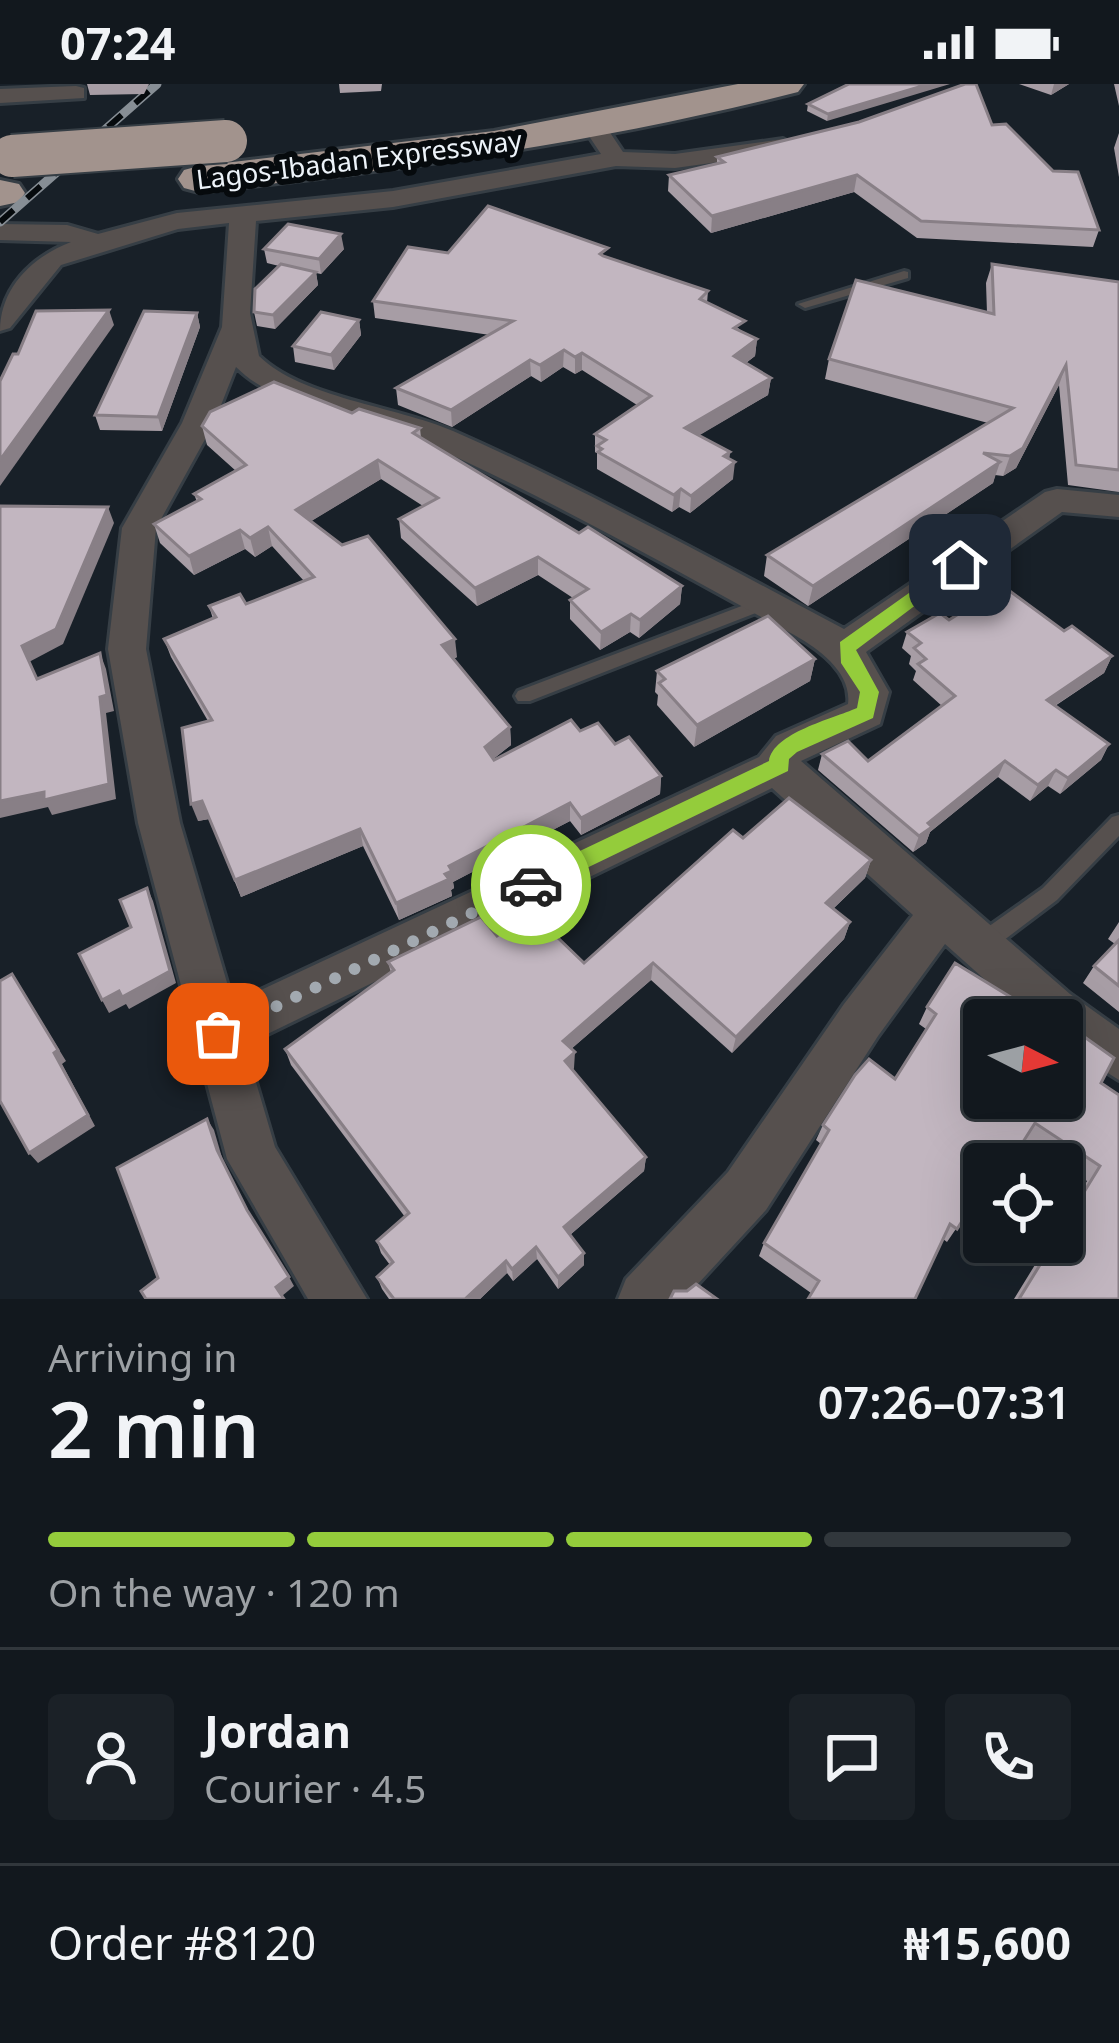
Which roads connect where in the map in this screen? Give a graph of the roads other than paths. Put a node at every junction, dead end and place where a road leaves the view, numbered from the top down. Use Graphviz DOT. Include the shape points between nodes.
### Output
graph roads {
  1 [pos="626,84"];
  2 [pos="785,84"];
  3 [pos="76,93"];
  4 [pos="0,96"];
  5 [pos="804,141"];
  6 [pos="606,143"];
  7 [pos="3,186"];
  8 [pos="243,216"];
  9 [pos="97,242"];
  10 [pos="904,274"];
  11 [pos="805,304"];
  12 [pos="0,322"];
  13 [pos="237,327"];
  14 [pos="1119,506"];
  15 [pos="765,603"];
  16 [pos="846,647"];
  17 [pos="524,696"];
  18 [pos="781,765"];
  19 [pos="1119,823"];
  20 [pos="943,911"];
  21 [pos="980,946"];
  22 [pos="218,1034"];
  23 [pos="1119,1057"];
  24 [pos="339,1299"];
  25 [pos="646,1299"];
  1 -- 7 [label="highway, Lagos-Ibadan Expressway, bridge" via="525,105 226,141"];
  2 -- 6 [label="highway, Lagos-Ibadan Expressway"];
  3 -- 4 [label="street"];
  5 -- 6 [label="street" via="675,160"];
  6 -- 7 [label="highway, Lagos-Ibadan Expressway"];
  6 -- 8 [label="street" via="492,185"];
  7 -- 9 [label="street" via="67,232"];
  8 -- 9 [label="street" via="177,221"];
  8 -- 13 [label="street"];
  9 -- 12 [label="street" via="50,259"];
  10 -- 11 [label="lane"];
  13 -- 15 [label="street" via="242,356 271,380 385,416 514,473"];
  13 -- 22 [label="street" via="199,423 139,528 127,649 159,824"];
  14 -- 16 [label="street" via="1058,500 1036,511"];
  15 -- 16 [label="street"];
  15 -- 17 [label="lane"];
  16 -- 18 [label="street" via="869,692 866,713 790,747 778,756"];
  18 -- 20 [label="street"];
  18 -- 22 [label="street"];
  19 -- 21 [label="lane" via="1050,894"];
  20 -- 21 [label="street"];
  20 -- 25 [label="street" via="747,1191"];
  21 -- 23 [label="street"];
  22 -- 24 [label="street" via="253,1159"];
}
